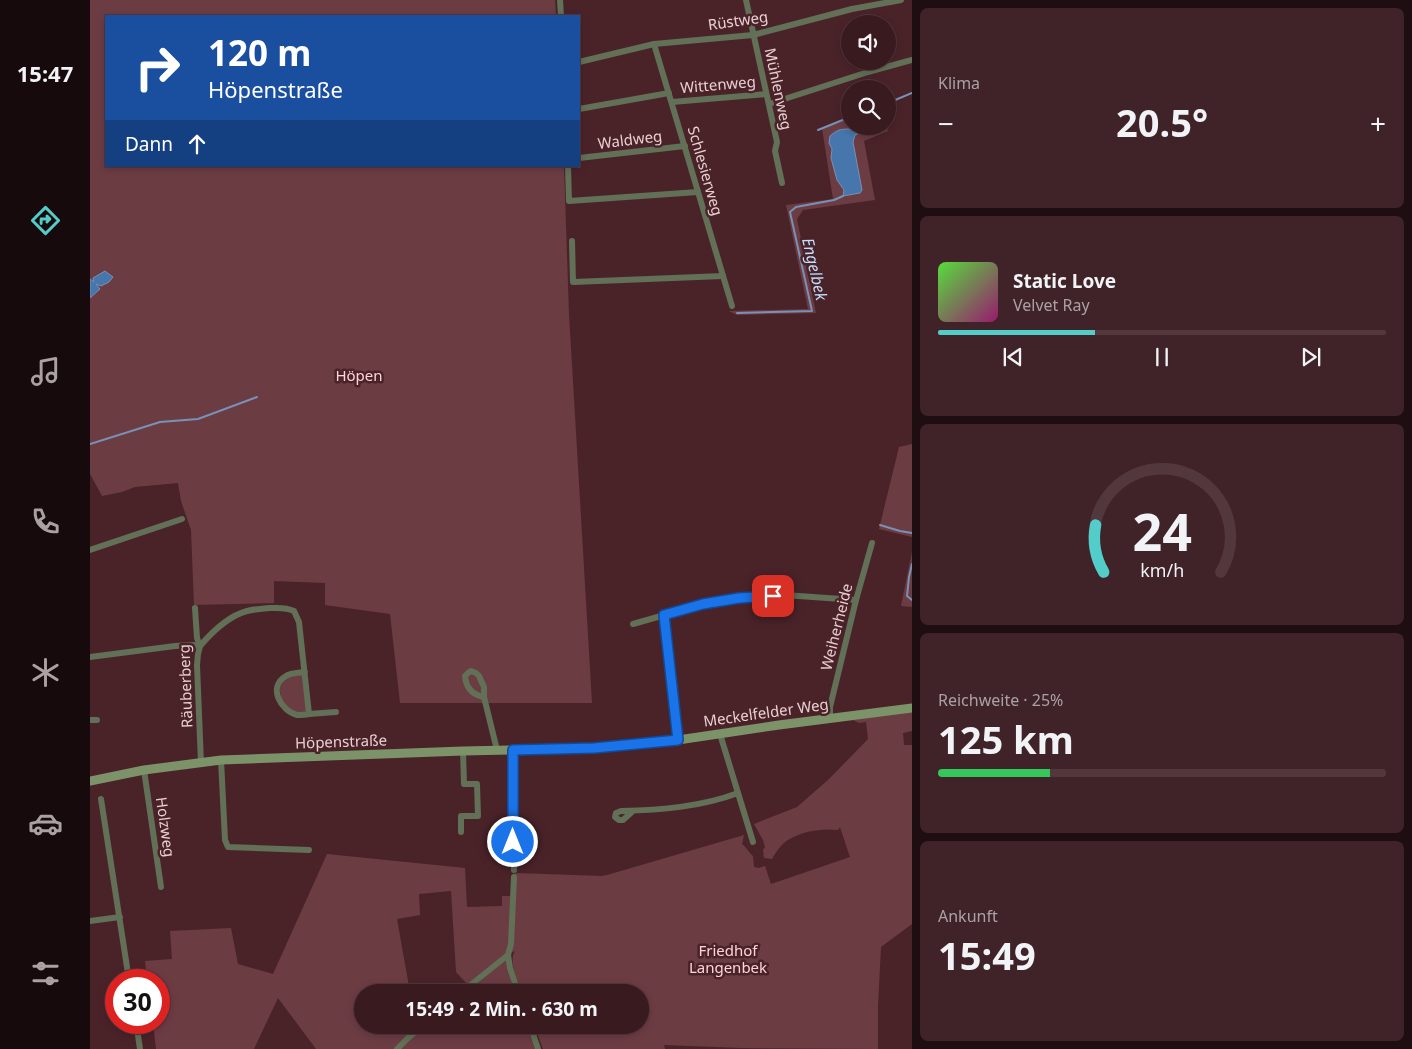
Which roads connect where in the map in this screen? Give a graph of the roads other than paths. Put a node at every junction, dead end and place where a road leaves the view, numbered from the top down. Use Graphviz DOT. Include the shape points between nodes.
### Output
graph roads {
  1 [pos="560,0"];
  2 [pos="746,0"];
  3 [pos="901,0"];
  4 [pos="561,15"];
  5 [pos="753,35"];
  6 [pos="654,44"];
  7 [pos="912,60"];
  8 [pos="580,62"];
  9 [pos="669,92"];
  10 [pos="766,94"];
  11 [pos="672,102"];
  12 [pos="769,104"];
  13 [pos="580,109"];
  14 [pos="685,146"];
  15 [pos="580,158"];
  16 [pos="568,167"];
  17 [pos="782,183"];
  18 [pos="698,192"];
  19 [pos="572,241"];
  20 [pos="723,276"];
  21 [pos="732,306"];
  22 [pos="182,520"];
  23 [pos="872,544"];
  24 [pos="90,550"];
  25 [pos="856,600"];
  26 [pos="195,608"];
  27 [pos="664,615"];
  28 [pos="633,624"];
  29 [pos="200,646"];
  30 [pos="90,657"];
  31 [pos="305,672"];
  32 [pos="484,697"];
  33 [pos="912,708"];
  34 [pos="336,712"];
  35 [pos="309,714"];
  36 [pos="830,718"];
  37 [pos="90,720"];
  38 [pos="98,720"];
  39 [pos="720,734"];
  40 [pos="678,740"];
  41 [pos="594,748"];
  42 [pos="496,750"];
  43 [pos="513,750"];
  44 [pos="463,751"];
  45 [pos="221,760"];
  46 [pos="201,763"];
  47 [pos="144,770"];
  48 [pos="90,781"];
  49 [pos="738,793"];
  50 [pos="101,799"];
  51 [pos="633,811"];
  52 [pos="461,832"];
  53 [pos="753,842"];
  54 [pos="309,850"];
  55 [pos="161,888"];
  56 [pos="120,917"];
  57 [pos="90,920"];
  58 [pos="508,955"];
  59 [pos="127,969"];
  60 [pos="472,984"];
  61 [pos="515,984"];
  62 [pos="138,1034"];
  63 [pos="413,1034"];
  64 [pos="533,1034"];
  65 [pos="140,1049"];
  66 [pos="397,1049"];
  67 [pos="538,1049"];
  1 -- 4 [label="street"];
  2 -- 5 [label="street, Mühlenweg"];
  3 -- 5 [label="street, Rüstweg" via="852,9"];
  5 -- 6 [label="street, Rüstweg"];
  5 -- 10 [label="street, Mühlenweg"];
  6 -- 8 [label="street, Rüstweg"];
  6 -- 9 [label="street, Schlesierweg"];
  7 -- 12 [label="street"];
  9 -- 11 [label="street, Schlesierweg"];
  9 -- 13 [label="street"];
  10 -- 11 [label="street, Wittenweg"];
  10 -- 12 [label="street, Mühlenweg"];
  11 -- 14 [label="street, Schlesierweg"];
  12 -- 17 [label="street, Mühlenweg"];
  14 -- 15 [label="street, Waldweg"];
  14 -- 18 [label="street, Schlesierweg"];
  16 -- 18 [label="street" via="570,201"];
  18 -- 20 [label="street, Schlesierweg"];
  19 -- 20 [label="street" via="573,282"];
  20 -- 21 [label="street, Schlesierweg"];
  22 -- 24 [label="street"];
  23 -- 25 [label="street, Weiherheide"];
  25 -- 27 [label="street" via="784,595 739,598"];
  25 -- 36 [label="street, Weiherheide"];
  26 -- 29 [label="street, Räuberberg"];
  27 -- 28 [label="street"];
  27 -- 40 [label="street"];
  29 -- 30 [label="street" via="184,645"];
  29 -- 31 [label="street" via="237,614 256,609 287,608 294,610 299,622"];
  29 -- 46 [label="street, Räuberberg"];
  31 -- 35 [label="street"];
  31 -- 35 [label="street" via="284,677 278,684 278,700 298,715"];
  32 -- 42 [label="street"];
  33 -- 36 [label="main road, Meckelfelder Weg"];
  34 -- 35 [label="street"];
  36 -- 39 [label="main road, Meckelfelder Weg"];
  37 -- 38 [label="street"];
  39 -- 40 [label="main road, Meckelfelder Weg"];
  39 -- 49 [label="street"];
  40 -- 41 [label="main road, Meckelfelder Weg"];
  41 -- 43 [label="main road, Höpenstraße"];
  42 -- 43 [label="main road, Höpenstraße"];
  42 -- 44 [label="main road, Höpenstraße"];
  43 -- 58 [label="street" via="514,874"];
  44 -- 45 [label="main road, Höpenstraße"];
  44 -- 52 [label="street" via="464,784 477,784 478,816 461,816"];
  45 -- 46 [label="main road, Höpenstraße"];
  45 -- 54 [label="street" via="228,847"];
  46 -- 47 [label="main road, Höpenstraße"];
  47 -- 48 [label="main road, Höpenstraße"];
  47 -- 55 [label="street, Holzweg"];
  49 -- 51 [label="street" via="669,809"];
  49 -- 53 [label="street"];
  50 -- 56 [label="street"];
  56 -- 57 [label="street"];
  56 -- 59 [label="street"];
  58 -- 60 [label="street"];
  58 -- 61 [label="street"];
  62 -- 65 [label="street"];
  63 -- 66 [label="street"];
  64 -- 67 [label="street"];
}
